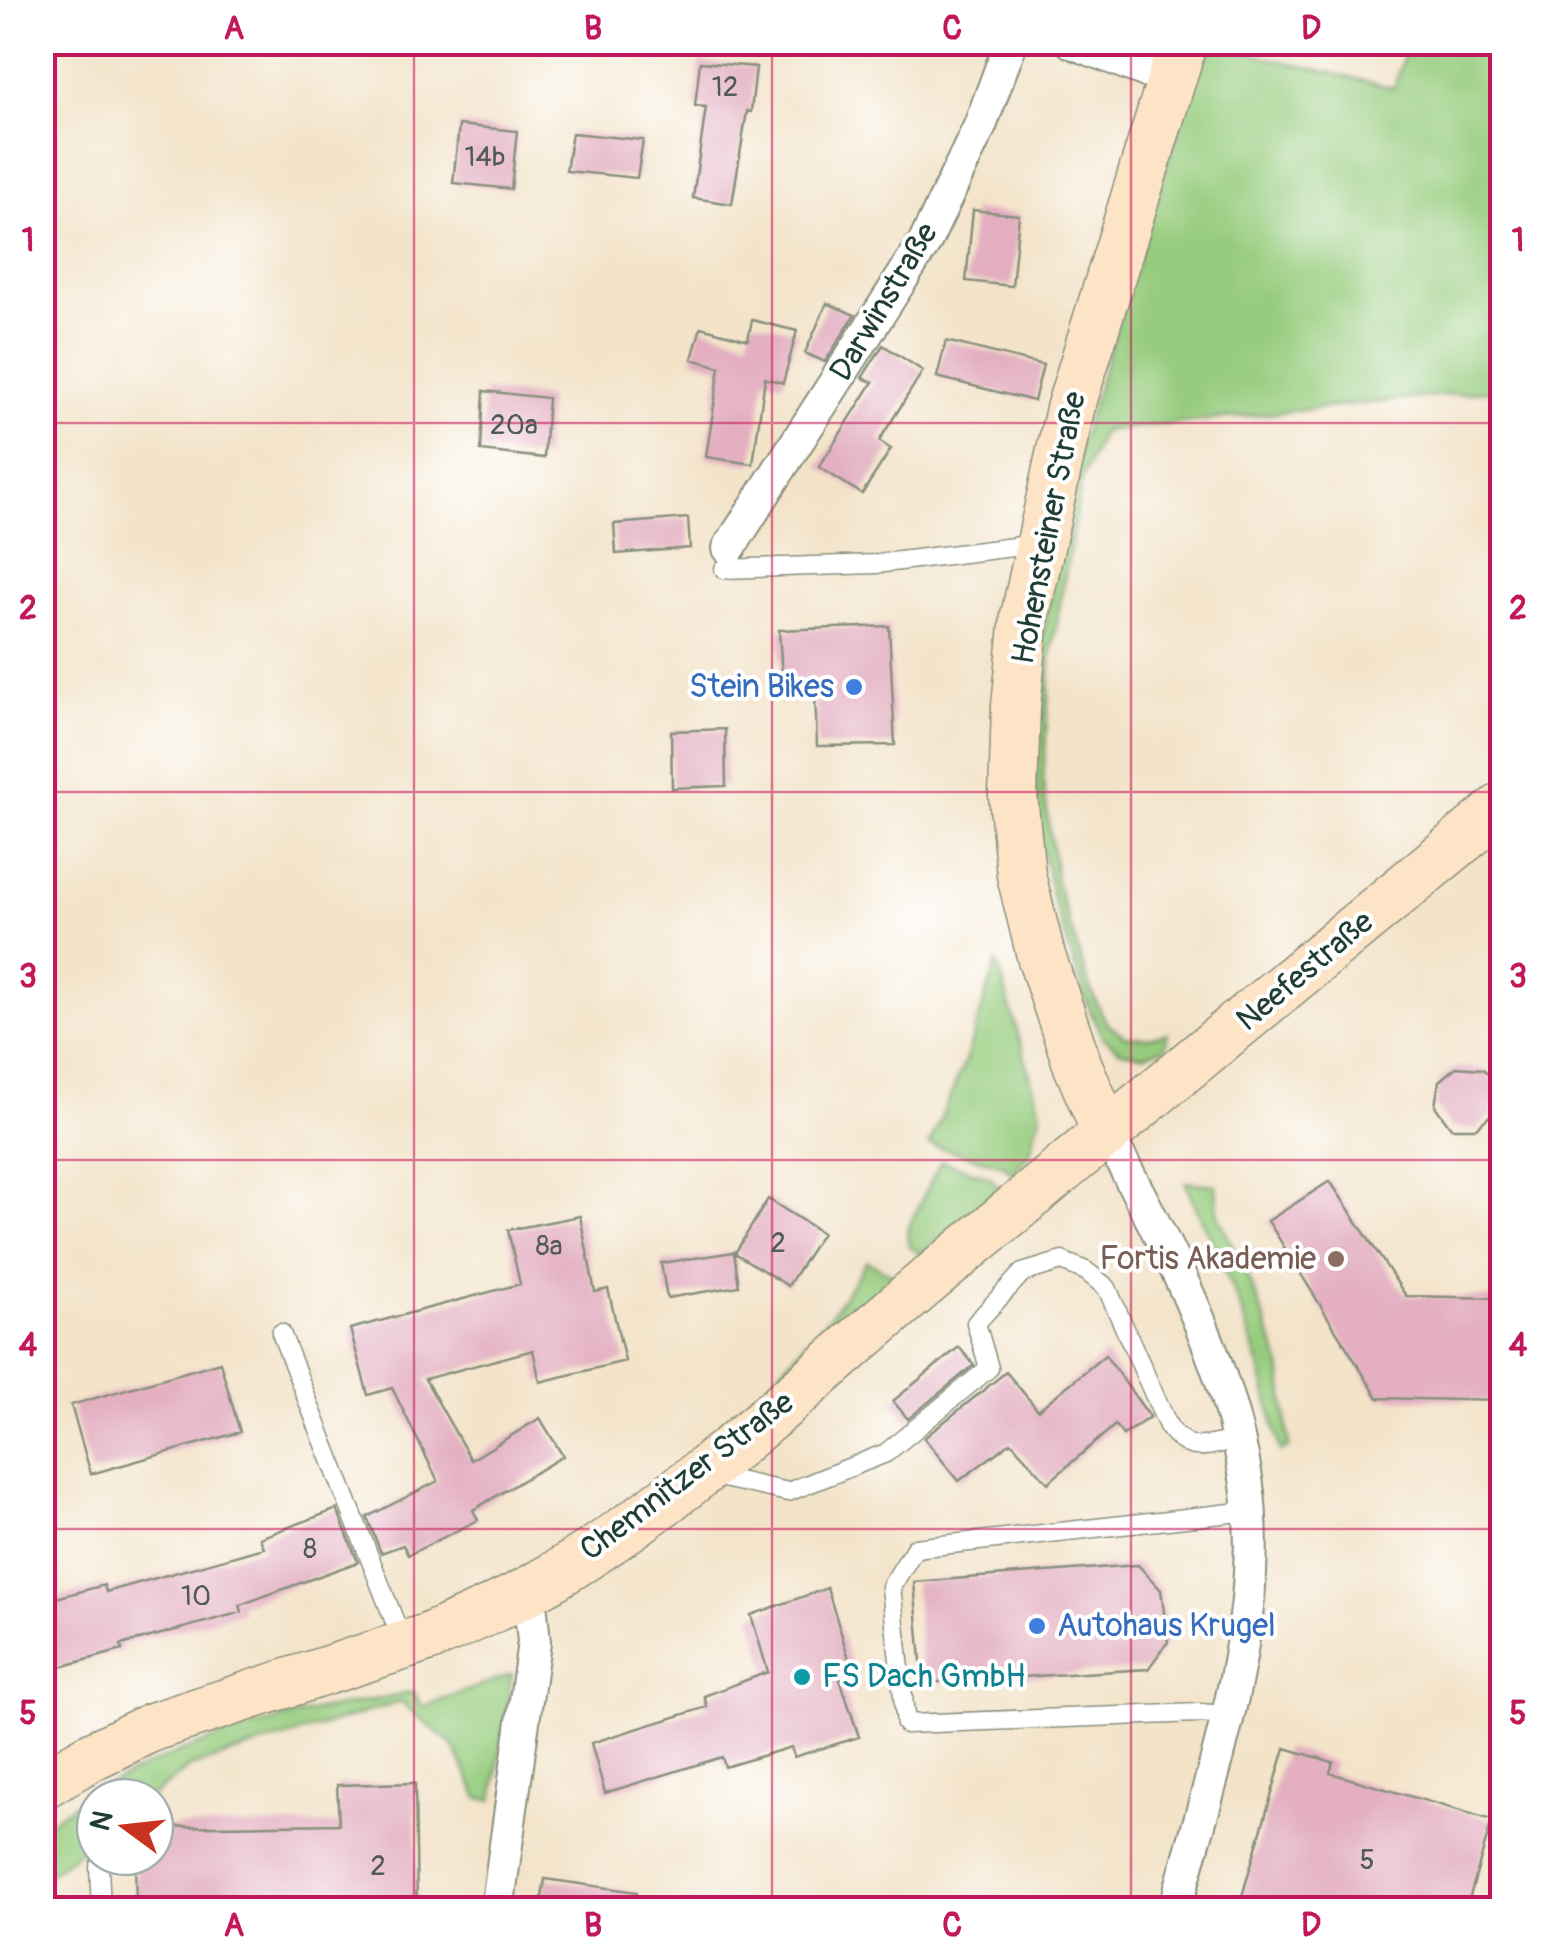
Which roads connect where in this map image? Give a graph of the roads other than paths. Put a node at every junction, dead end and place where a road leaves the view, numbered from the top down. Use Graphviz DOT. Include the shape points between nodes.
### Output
graph roads {
  1 [pos="1011,42"];
  2 [pos="1072,42"];
  3 [pos="1177,62"];
  4 [pos="1042,544"];
  5 [pos="726,558"];
  6 [pos="1502,807"];
  7 [pos="1107,1134"];
  8 [pos="280,1333"];
  9 [pos="1238,1439"];
  10 [pos="702,1473"];
  11 [pos="1249,1510"];
  12 [pos="529,1590"];
  13 [pos="405,1645"];
  14 [pos="1228,1715"];
  15 [pos="42,1785"];
  16 [pos="100,1877"];
  17 [pos="101,1910"];
  18 [pos="497,1910"];
  19 [pos="1175,1910"];
  1 -- 5 [label="street, Darwinstraße" via="980,126 924,242"];
  2 -- 3 [label="street"];
  3 -- 4 [label="main road, Hohensteiner Straße" via="1070,409"];
  4 -- 5 [label="lane" via="876,564"];
  4 -- 7 [label="main road, Hohensteiner Straße" via="1025,616 1016,706 1013,796 1020,875 1065,1029"];
  6 -- 7 [label="main road, Neefestraße"];
  7 -- 9 [label="street" via="1154,1221 1219,1374"];
  7 -- 10 [label="main road, Chemnitzer Straße"];
  8 -- 13 [label="lane"];
  9 -- 10 [label="lane" via="1197,1448 1178,1440 1106,1288 1062,1262 1022,1273 976,1323 990,1368 886,1454 788,1492"];
  9 -- 11 [label="street"];
  10 -- 12 [label="main road, Chemnitzer Straße"];
  11 -- 14 [label="street" via="1242,1648"];
  11 -- 14 [label="lane" via="915,1548 892,1587 906,1724"];
  12 -- 13 [label="main road, Chemnitzer Straße"];
  12 -- 18 [label="street" via="534,1642"];
  13 -- 15 [label="main road, Chemnitzer Straße" via="152,1727"];
  14 -- 19 [label="street"];
  16 -- 17 [label="lane"];
}
